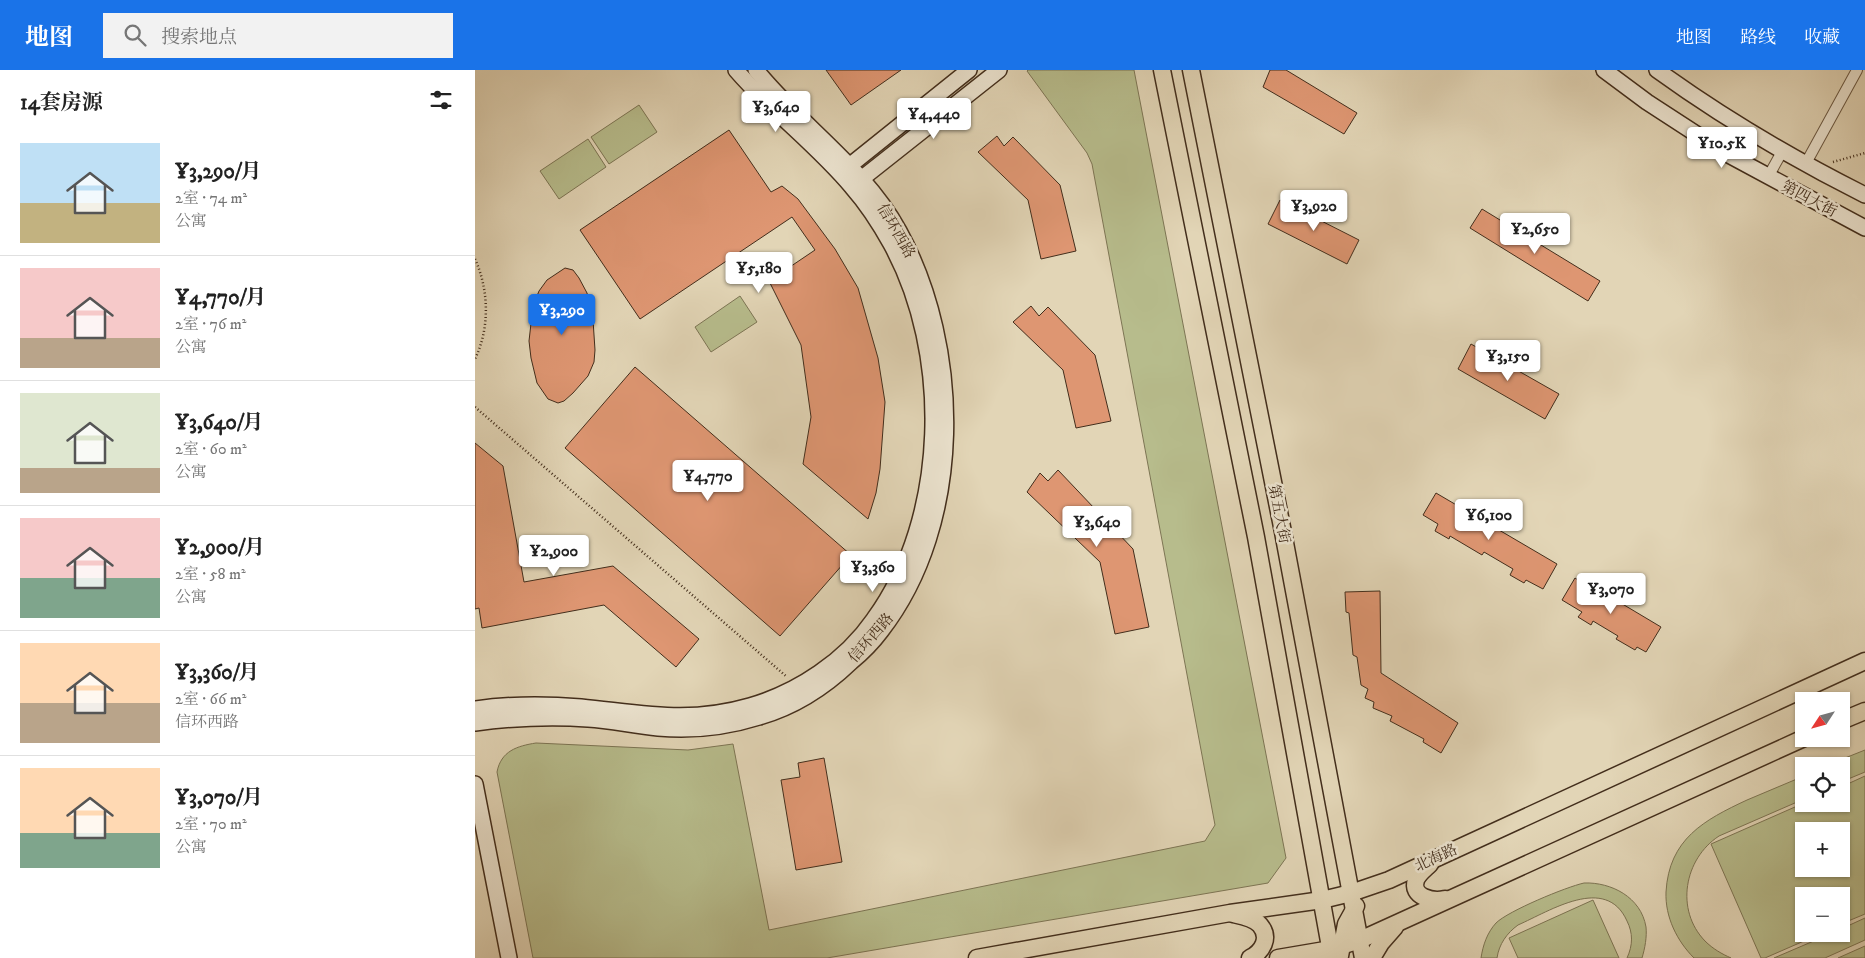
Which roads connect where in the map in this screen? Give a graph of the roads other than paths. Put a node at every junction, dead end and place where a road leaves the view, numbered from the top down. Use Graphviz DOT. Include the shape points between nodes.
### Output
graph roads {
  1 [pos="736,70"];
  2 [pos="756,70"];
  3 [pos="969,70"];
  4 [pos="999,70"];
  5 [pos="1162,70"];
  6 [pos="1191,70"];
  7 [pos="1604,70"];
  8 [pos="1657,70"];
  9 [pos="1857,70"];
  10 [pos="1783,150"];
  11 [pos="1810,165"];
  12 [pos="845,170"];
  13 [pos="1768,177"];
  14 [pos="857,182"];
  15 [pos="1865,195"];
  16 [pos="1865,228"];
  17 [pos="1865,661"];
  18 [pos="475,709"];
  19 [pos="1865,711"];
  20 [pos="1850,717"];
  21 [pos="475,723"];
  22 [pos="1795,742"];
  23 [pos="475,784"];
  24 [pos="1341,842"];
  25 [pos="1439,857"];
  26 [pos="1389,880"];
  27 [pos="1457,896"];
  28 [pos="1328,899"];
  29 [pos="1270,907"];
  30 [pos="1353,909"];
  31 [pos="1230,912"];
  32 [pos="1325,919"];
  33 [pos="1405,919"];
  34 [pos="1344,949"];
  35 [pos="509,958"];
  36 [pos="977,958"];
  37 [pos="1250,958"];
  38 [pos="1279,958"];
  39 [pos="1296,958"];
  40 [pos="1363,958"];
  41 [pos="1371,958"];
  1 -- 12 [label="street" via="769,105"];
  2 -- 12 [label="street"];
  3 -- 12 [label="street"];
  4 -- 14 [label="street"];
  5 -- 28 [label="main road, 第五大街" via="1256,537 1312,849"];
  6 -- 24 [label="main road, 第五大街"];
  7 -- 13 [label="street, 第四大街" via="1695,134"];
  8 -- 10 [label="street, 第四大街"];
  9 -- 11 [label="street"];
  10 -- 11 [label="street, 第四大街"];
  10 -- 13 [label="street"];
  11 -- 15 [label="street, 第四大街"];
  12 -- 14 [label="street, 信环西路"];
  13 -- 16 [label="street, 第四大街"];
  14 -- 18 [label="street, 信环西路" via="900,262 917,307 927,346 931,383 932,426 923,509 908,557 874,620 815,676 781,695 749,706 689,717 552,706"];
  14 -- 21 [label="street, 信环西路" via="898,229 917,269 940,350 945,396 938,502 918,567 888,622 869,645 833,678 805,697 759,717 682,729 549,717"];
  17 -- 25 [label="main road, 北海路"];
  19 -- 20 [label="main road"];
  22 -- 27 [label="main road"];
  23 -- 35 [label="street"];
  24 -- 26 [label="main road" via="1361,876 1371,880"];
  24 -- 30 [label="main road, 第五大街"];
  25 -- 26 [label="main road, 北海路"];
  25 -- 27 [label="main road" via="1416,881 1418,893 1432,900"];
  26 -- 30 [label="main road, 北海路" via="1366,895"];
  27 -- 33 [label="main road"];
  28 -- 29 [label="main road"];
  28 -- 30 [label="main road"];
  28 -- 32 [label="main road, 第五大街"];
  29 -- 31 [label="main road"];
  29 -- 32 [label="main road" via="1296,909"];
  30 -- 33 [label="main road" via="1376,924"];
  30 -- 34 [label="main road, 第五大街"];
  31 -- 36 [label="main road"];
  31 -- 37 [label="main road" via="1260,925 1265,937 1264,946"];
  32 -- 34 [label="main road, 第五大街"];
  33 -- 34 [label="main road"];
  33 -- 41 [label="main road" via="1381,942"];
  34 -- 38 [label="main road"];
  34 -- 40 [label="main road, 第五大街"];
  38 -- 39 [label="main road"];
}
